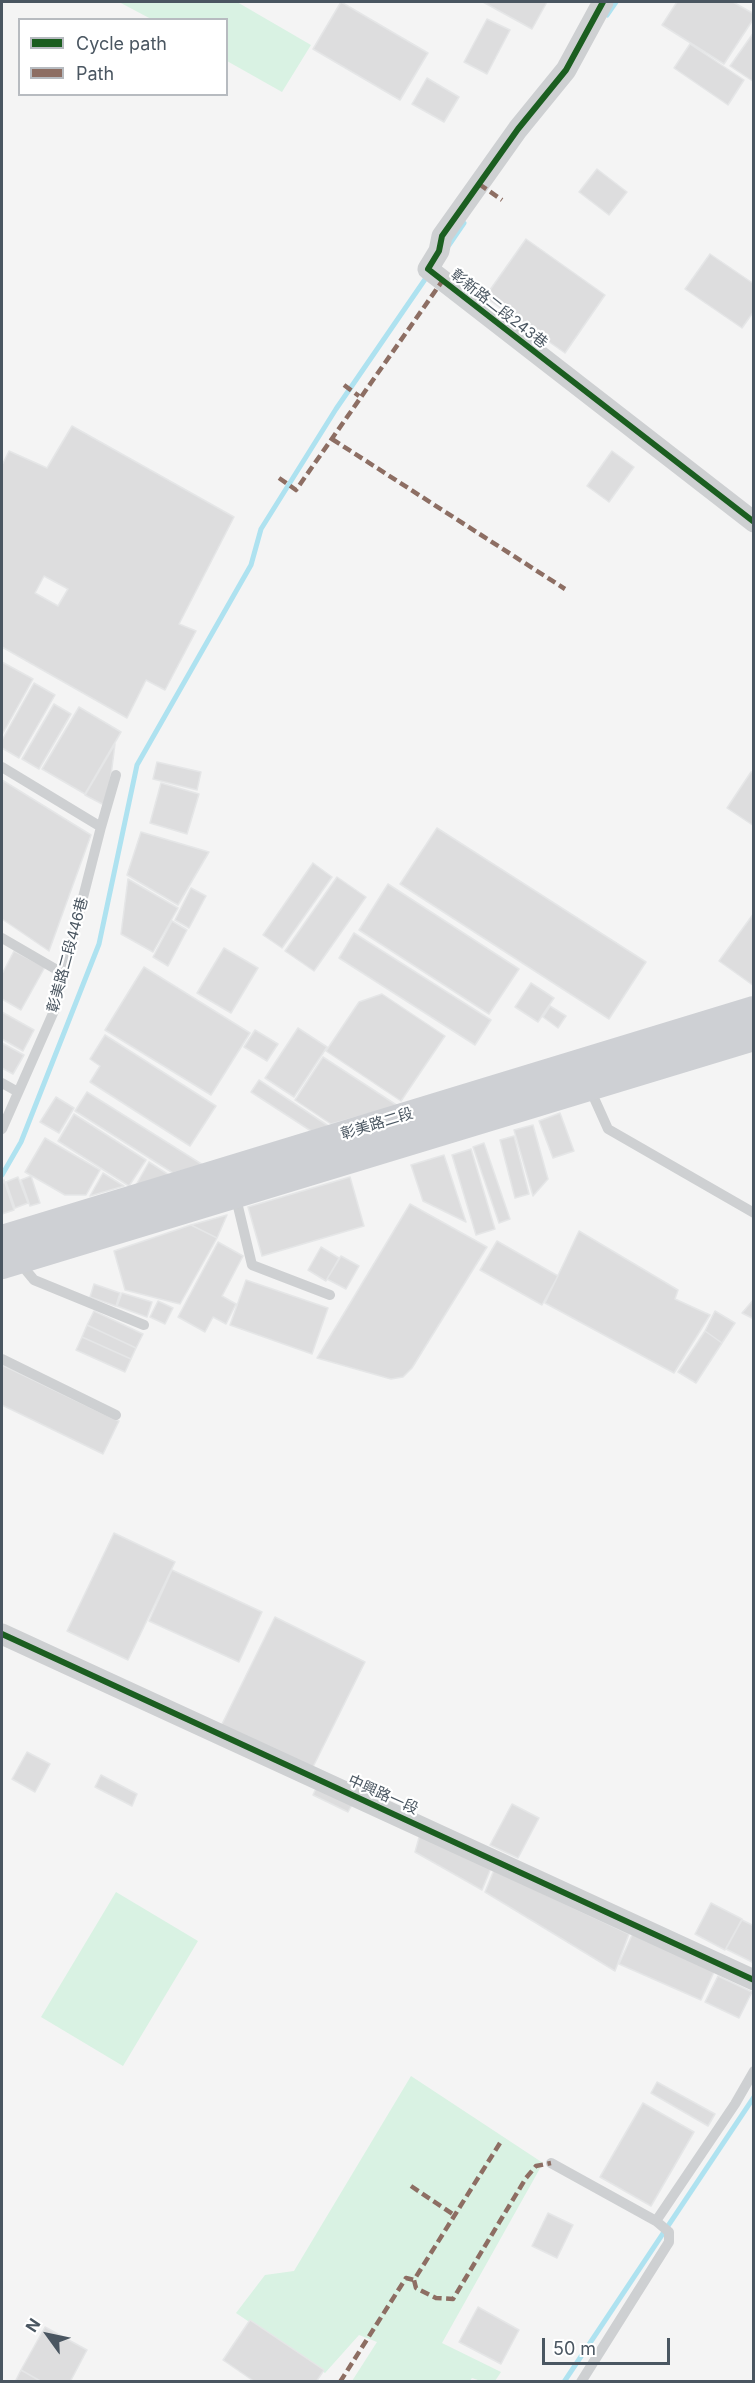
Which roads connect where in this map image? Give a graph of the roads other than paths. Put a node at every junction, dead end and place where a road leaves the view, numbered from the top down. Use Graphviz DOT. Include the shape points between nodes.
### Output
graph roads {
  1 [pos="603,2"];
  2 [pos="753,522"];
  3 [pos="2,767"];
  4 [pos="116,774"];
  5 [pos="101,827"];
  6 [pos="2,938"];
  7 [pos="64,974"];
  8 [pos="753,1010"];
  9 [pos="753,1037"];
  10 [pos="2,1083"];
  11 [pos="589,1087"];
  12 [pos="18,1092"];
  13 [pos="431,1121"];
  14 [pos="2,1129"];
  15 [pos="235,1194"];
  16 [pos="753,1214"];
  17 [pos="7,1255"];
  18 [pos="330,1295"];
  19 [pos="144,1325"];
  20 [pos="2,1359"];
  21 [pos="116,1415"];
  22 [pos="2,1634"];
  23 [pos="753,1980"];
  24 [pos="753,2071"];
  25 [pos="551,2163"];
  26 [pos="656,2221"];
  27 [pos="581,2382"];
  1 -- 2 [label="street, 彰新路二段243巷" via="566,70 518,129 442,236 435,274"];
  3 -- 5 [label="lane"];
  4 -- 5 [label="lane, 彰美路二段446巷"];
  5 -- 7 [label="lane, 彰美路二段446巷"];
  6 -- 7 [label="lane"];
  7 -- 12 [label="lane, 彰美路二段446巷" via="54,1011"];
  8 -- 13 [label="main road, 彰美路二段"];
  9 -- 11 [label="main road, 彰美路二段"];
  10 -- 12 [label="lane"];
  11 -- 13 [label="main road, 彰美路二段"];
  11 -- 16 [label="lane" via="608,1130"];
  12 -- 14 [label="lane, 彰美路二段446巷"];
  13 -- 15 [label="main road, 彰美路二段"];
  13 -- 17 [label="main road, 彰美路二段"];
  15 -- 17 [label="main road, 彰美路二段"];
  15 -- 18 [label="lane" via="252,1264"];
  17 -- 19 [label="lane" via="34,1280"];
  20 -- 21 [label="lane"];
  22 -- 23 [label="street, 中興路一段"];
  24 -- 26 [label="lane"];
  25 -- 26 [label="lane"];
  26 -- 27 [label="lane" via="669,2232 669,2242"];
}
